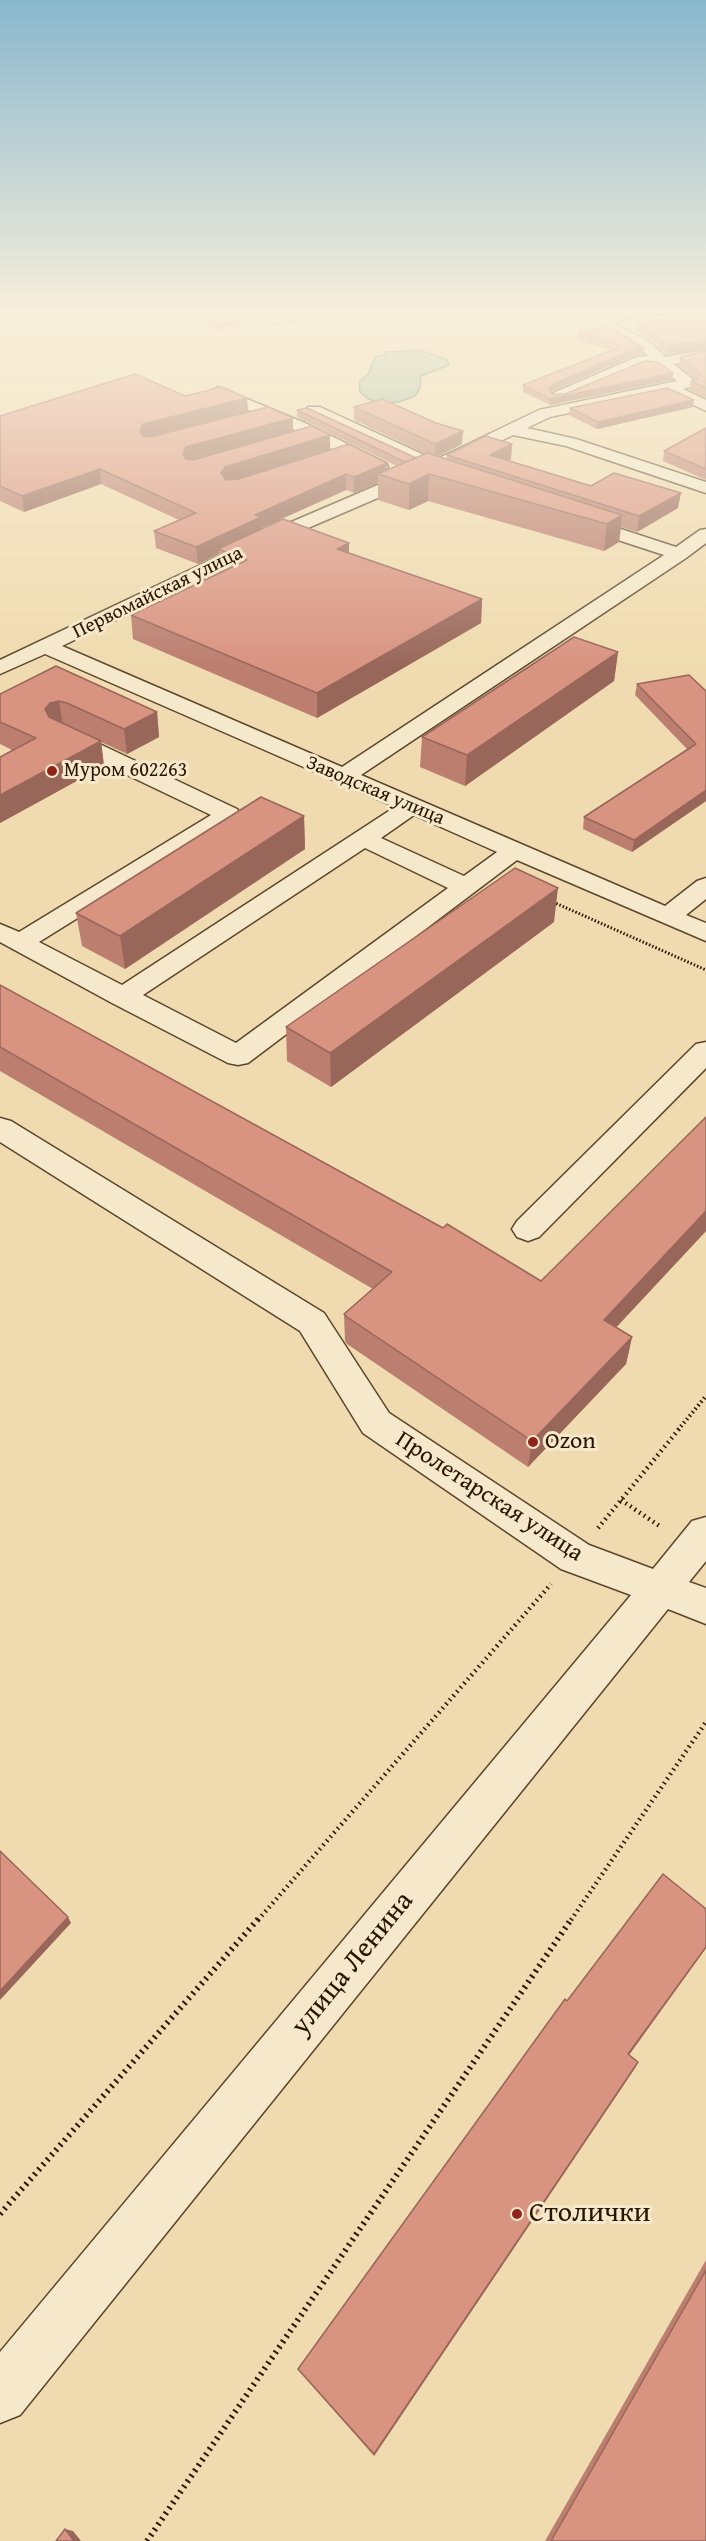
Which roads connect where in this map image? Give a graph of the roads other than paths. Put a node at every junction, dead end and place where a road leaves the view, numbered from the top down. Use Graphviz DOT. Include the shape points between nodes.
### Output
graph roads {
  1 [pos="309,432"];
  2 [pos="355,432"];
  3 [pos="505,432"];
  4 [pos="521,432"];
  5 [pos="314,434"];
  6 [pos="292,440"];
  7 [pos="349,452"];
  8 [pos="328,459"];
  9 [pos="436,472"];
  10 [pos="406,479"];
  11 [pos="706,488"];
  12 [pos="558,514"];
  13 [pos="706,534"];
  14 [pos="706,552"];
  15 [pos="680,554"];
  16 [pos="46,647"];
  17 [pos="0,668"];
  18 [pos="62,735"];
  19 [pos="342,777"];
  20 [pos="411,807"];
  21 [pos="362,838"];
  22 [pos="514,851"];
  23 [pos="465,886"];
  24 [pos="706,886"];
  25 [pos="668,916"];
  26 [pos="706,933"];
  27 [pos="10,937"];
  28 [pos="122,997"];
  29 [pos="706,1051"];
  30 [pos="0,1128"];
  31 [pos="528,1229"];
  32 [pos="706,1533"];
  33 [pos="660,1589"];
  34 [pos="706,1606"];
  35 [pos="0,2395"];
  1 -- 5 [label="street"];
  2 -- 9 [label="street"];
  3 -- 9 [label="street, Первомайская улица"];
  4 -- 11 [label="street" via="570,442"];
  5 -- 6 [label="street"];
  5 -- 7 [label="street"];
  7 -- 8 [label="street"];
  7 -- 10 [label="street"];
  9 -- 10 [label="street, Первомайская улица"];
  10 -- 16 [label="street, Первомайская улица" via="295,527"];
  12 -- 15 [label="street"];
  13 -- 15 [label="street"];
  14 -- 15 [label="street"];
  15 -- 19 [label="street"];
  16 -- 17 [label="street, Первомайская улица"];
  16 -- 19 [label="street, Заводская улица"];
  18 -- 27 [label="street" via="229,814"];
  19 -- 20 [label="street, Заводская улица"];
  20 -- 21 [label="street"];
  20 -- 22 [label="street, Заводская улица"];
  21 -- 23 [label="street"];
  21 -- 28 [label="street"];
  22 -- 23 [label="street"];
  22 -- 25 [label="street, Заводская улица"];
  23 -- 28 [label="street" via="238,1056"];
  24 -- 25 [label="street"];
  25 -- 26 [label="street, Заводская улица"];
  27 -- 28 [label="street"];
  29 -- 31 [label="street"];
  30 -- 33 [label="street, Пролетарская улица" via="312,1322 375,1423 575,1557"];
  32 -- 33 [label="street, улица Ленина"];
  33 -- 34 [label="street, Пролетарская улица"];
  33 -- 35 [label="street, улица Ленина"];
}
